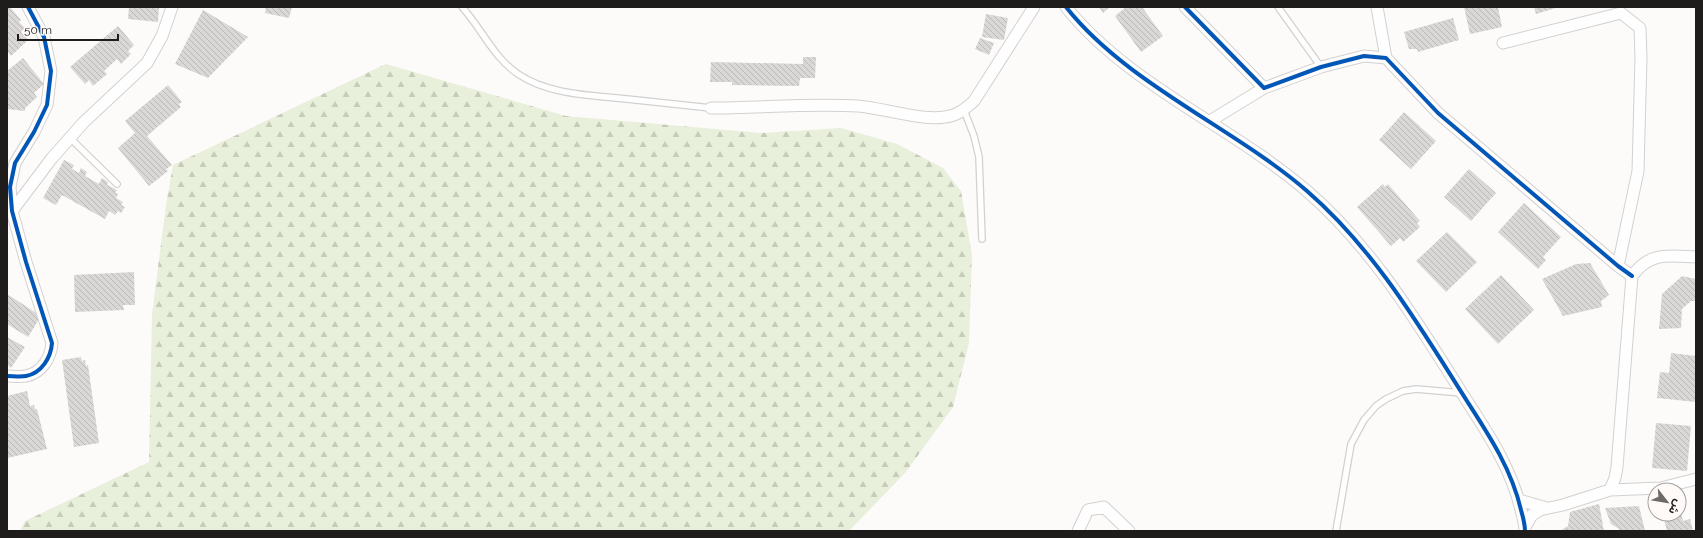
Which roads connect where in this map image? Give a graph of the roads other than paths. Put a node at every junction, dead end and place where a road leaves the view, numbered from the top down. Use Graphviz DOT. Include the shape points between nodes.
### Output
graph roads {
  1 [pos="28,7"];
  2 [pos="172,7"];
  3 [pos="462,7"];
  4 [pos="1034,7"];
  5 [pos="1066,7"];
  6 [pos="1185,7"];
  7 [pos="1278,7"];
  8 [pos="1377,7"];
  9 [pos="1503,44"];
  10 [pos="1386,58"];
  11 [pos="1321,67"];
  12 [pos="1264,88"];
  13 [pos="711,108"];
  14 [pos="964,110"];
  15 [pos="1210,121"];
  16 [pos="70,138"];
  17 [pos="117,184"];
  18 [pos="12,211"];
  19 [pos="982,239"];
  20 [pos="1696,257"];
  21 [pos="1618,266"];
  22 [pos="1632,276"];
  23 [pos="7,376"];
  24 [pos="1462,393"];
  25 [pos="1696,479"];
  26 [pos="1610,490"];
  27 [pos="1519,500"];
  28 [pos="1547,508"];
  29 [pos="1525,529"];
  30 [pos="1078,531"];
  31 [pos="1129,531"];
  32 [pos="1336,531"];
  1 -- 18 [label="street" via="44,37 51,71 47,105 15,163 10,187"];
  2 -- 16 [label="street" via="162,36 147,63"];
  3 -- 13 [label="lane" via="496,54 518,74 535,83 582,94"];
  4 -- 14 [label="street" via="974,101"];
  5 -- 15 [label="street" via="1100,43 1152,84"];
  6 -- 12 [label="street"];
  7 -- 11 [label="lane"];
  8 -- 10 [label="street"];
  9 -- 21 [label="street" via="1621,13 1640,28 1638,171"];
  10 -- 11 [label="street" via="1364,56"];
  10 -- 21 [label="street" via="1438,113"];
  11 -- 12 [label="street"];
  12 -- 15 [label="street"];
  13 -- 14 [label="street" via="858,106 944,118"];
  14 -- 19 [label="lane" via="979,157"];
  15 -- 24 [label="street" via="1306,190 1357,242 1386,277"];
  16 -- 17 [label="lane"];
  16 -- 18 [label="street"];
  18 -- 23 [label="street" via="52,343 51,355 39,369 27,376"];
  20 -- 22 [label="street" via="1652,257 1639,266"];
  21 -- 22 [label="street"];
  22 -- 26 [label="street" via="1617,468"];
  24 -- 27 [label="street" via="1507,468"];
  24 -- 32 [label="lane" via="1416,389 1403,391 1376,406 1350,444"];
  25 -- 26 [label="street" via="1661,488"];
  26 -- 28 [label="street"];
  27 -- 28 [label="street"];
  27 -- 29 [label="street"];
  28 -- 29 [label="street" via="1535,512"];
  30 -- 31 [label="street" via="1088,510 1104,507"];
}
